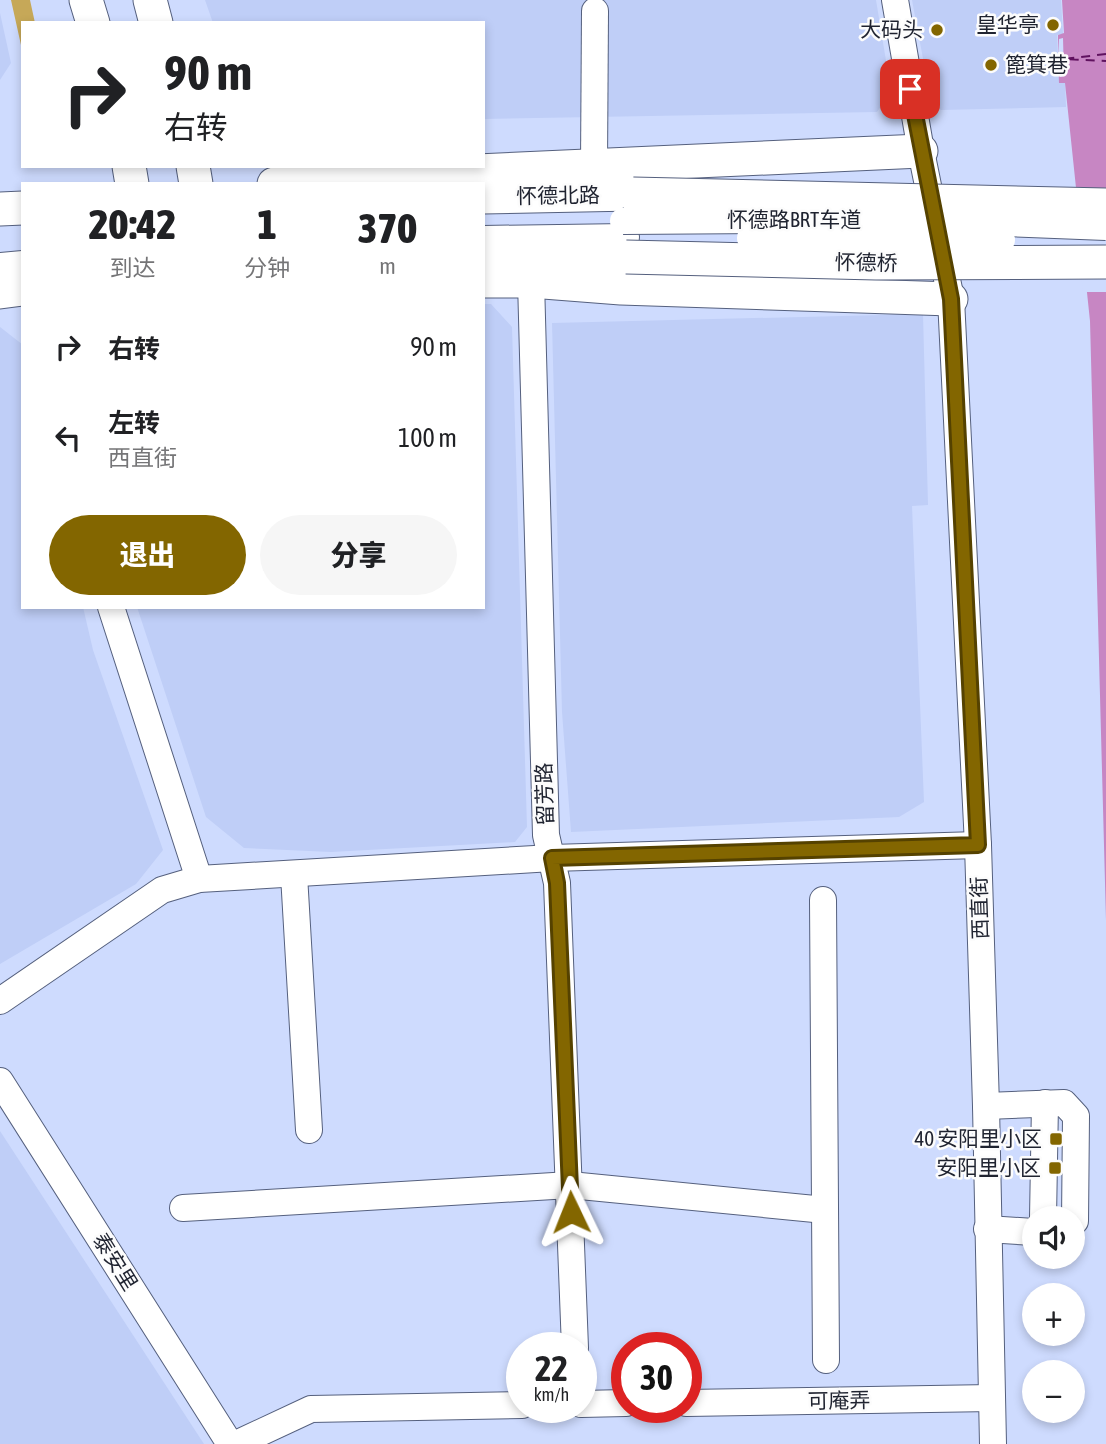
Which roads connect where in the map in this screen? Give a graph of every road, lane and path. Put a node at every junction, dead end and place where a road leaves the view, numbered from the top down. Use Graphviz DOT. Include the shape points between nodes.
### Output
graph roads {
  1 [pos="86,0"];
  2 [pos="150,0"];
  3 [pos="895,0"];
  4 [pos="596,10"];
  5 [pos="92,21"];
  6 [pos="155,21"];
  7 [pos="920,150"];
  8 [pos="594,165"];
  9 [pos="283,182"];
  10 [pos="485,197"];
  11 [pos="1106,205"];
  12 [pos="21,208"];
  13 [pos="0,209"];
  14 [pos="627,227"];
  15 [pos="1106,227"];
  16 [pos="485,228"];
  17 [pos="485,239"];
  18 [pos="1106,243"];
  19 [pos="21,249"];
  20 [pos="0,251"];
  21 [pos="485,260"];
  22 [pos="1106,261"];
  23 [pos="21,264"];
  24 [pos="0,267"];
  25 [pos="485,281"];
  26 [pos="531,281"];
  27 [pos="21,289"];
  28 [pos="0,292"];
  29 [pos="951,299"];
  30 [pos="112,609"];
  31 [pos="978,845"];
  32 [pos="552,858"];
  33 [pos="294,875"];
  34 [pos="199,879"];
  35 [pos="823,900"];
  36 [pos="0,1001"];
  37 [pos="0,1081"];
  38 [pos="1045,1103"];
  39 [pos="986,1106"];
  40 [pos="309,1130"];
  41 [pos="570,1185"];
  42 [pos="1043,1206"];
  43 [pos="1075,1206"];
  44 [pos="183,1208"];
  45 [pos="825,1210"];
  46 [pos="987,1229"];
  47 [pos="1022,1230"];
  48 [pos="575,1332"];
  49 [pos="827,1360"];
  50 [pos="992,1398"];
  51 [pos="702,1403"];
  52 [pos="506,1405"];
  53 [pos="233,1444"];
  54 [pos="993,1444"];
  1 -- 5 [label="main road"];
  2 -- 6 [label="main road"];
  3 -- 7 [label="street, 西直街"];
  4 -- 8 [label="street"];
  7 -- 8 [label="main road"];
  7 -- 29 [label="street, 西直街"];
  8 -- 9 [label="main road"];
  10 -- 14 [label="main road, 怀德北路"];
  11 -- 14 [label="main road, bridge"];
  12 -- 13 [label="main road"];
  14 -- 15 [label="street, 怀德路BRT车道, bridge" via="900,219"];
  14 -- 16 [label="street, 怀德路BRT车道"];
  14 -- 17 [label="street, 怀德路BRT车道"];
  14 -- 18 [label="street, 怀德路BRT车道, bridge"];
  14 -- 21 [label="main road"];
  14 -- 22 [label="main road, 怀德桥, bridge" via="876,263"];
  19 -- 20 [label="street"];
  23 -- 24 [label="street"];
  25 -- 26 [label="main road"];
  26 -- 29 [label="main road"];
  26 -- 32 [label="street, 留芳路" via="546,835"];
  27 -- 28 [label="main road"];
  29 -- 31 [label="street, 西直街"];
  30 -- 34 [label="street"];
  31 -- 32 [label="street"];
  31 -- 39 [label="street, 西直街"];
  32 -- 33 [label="street"];
  32 -- 41 [label="street, 留芳路" via="557,883"];
  33 -- 34 [label="street"];
  33 -- 40 [label="street"];
  34 -- 36 [label="street" via="162,890"];
  35 -- 45 [label="street"];
  37 -- 53 [label="street, 泰安里"];
  38 -- 39 [label="street"];
  38 -- 42 [label="street"];
  38 -- 43 [label="street" via="1064,1103 1076,1116"];
  39 -- 46 [label="street, 西直街"];
  41 -- 44 [label="street"];
  41 -- 45 [label="street"];
  41 -- 48 [label="street, 留芳路"];
  45 -- 49 [label="street"];
  46 -- 47 [label="street"];
  46 -- 50 [label="street, 西直街"];
  50 -- 51 [label="street, 可庵弄"];
  50 -- 54 [label="street, 西直街"];
  52 -- 53 [label="street" via="311,1409"];
}
